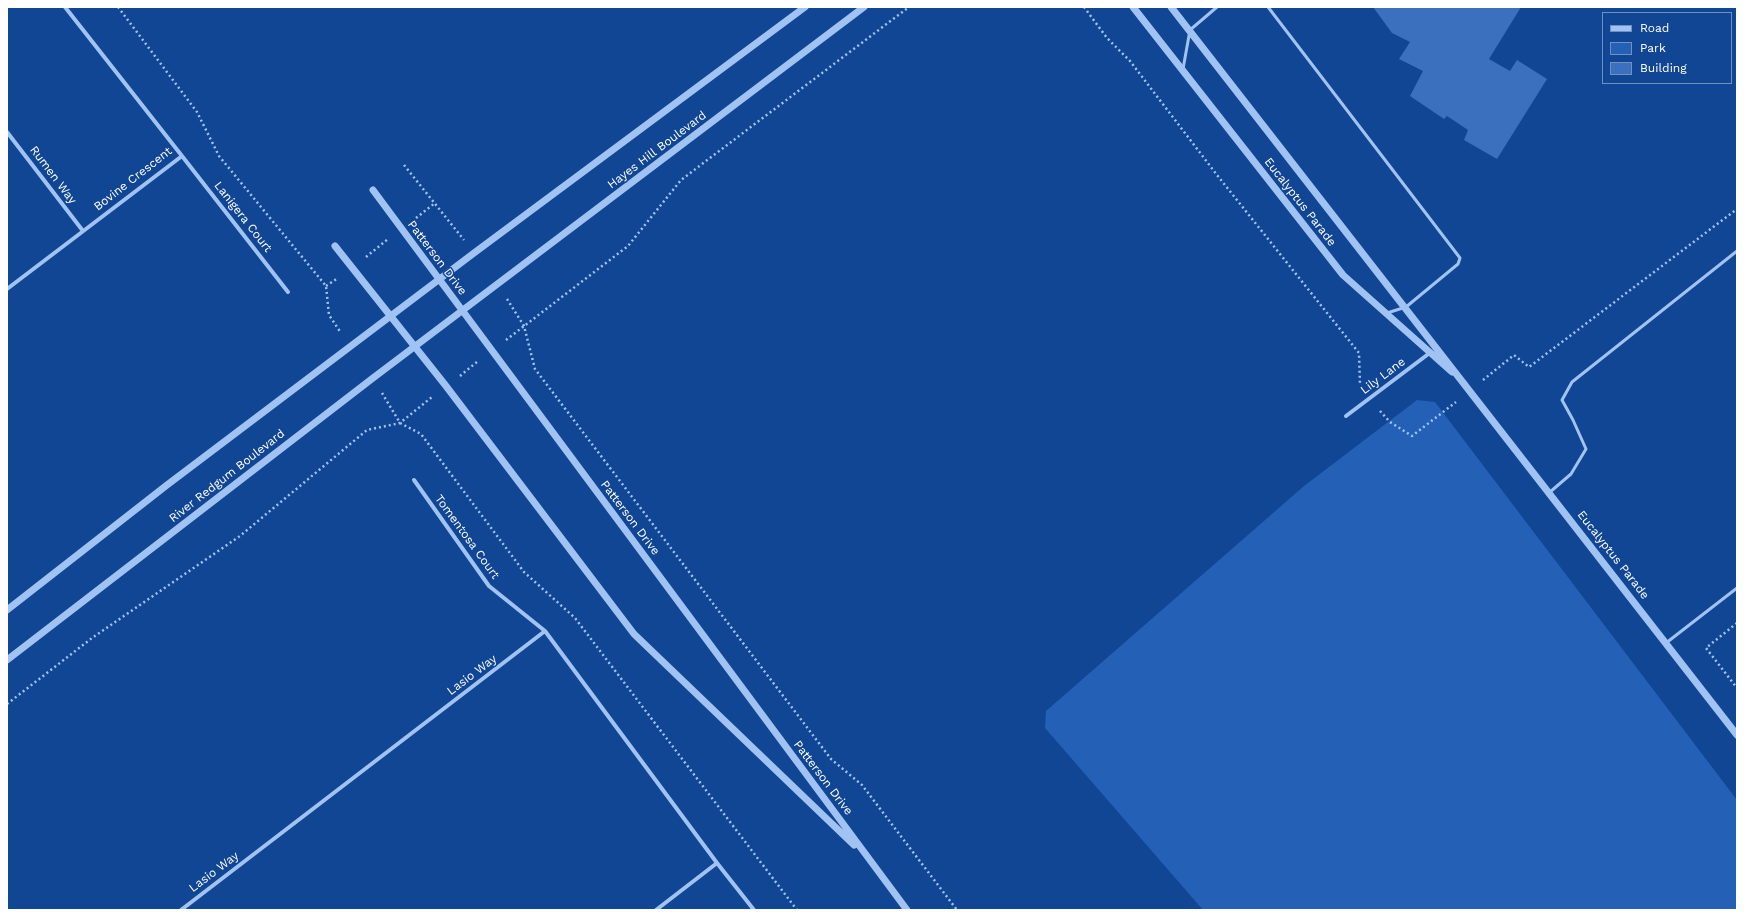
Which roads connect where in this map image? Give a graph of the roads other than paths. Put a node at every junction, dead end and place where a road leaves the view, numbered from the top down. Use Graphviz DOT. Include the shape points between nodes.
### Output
graph roads {
  1 [pos="65,7"];
  2 [pos="805,7"];
  3 [pos="864,7"];
  4 [pos="1134,7"];
  5 [pos="1171,7"];
  6 [pos="1217,7"];
  7 [pos="1268,7"];
  8 [pos="1190,30"];
  9 [pos="1183,70"];
  10 [pos="7,132"];
  11 [pos="182,156"];
  12 [pos="373,190"];
  13 [pos="83,231"];
  14 [pos="335,246"];
  15 [pos="1737,251"];
  16 [pos="440,280"];
  17 [pos="7,289"];
  18 [pos="288,292"];
  19 [pos="1406,308"];
  20 [pos="462,310"];
  21 [pos="1387,313"];
  22 [pos="390,317"];
  23 [pos="415,347"];
  24 [pos="1431,352"];
  25 [pos="1470,390"];
  26 [pos="1346,416"];
  27 [pos="414,480"];
  28 [pos="1550,492"];
  29 [pos="1737,588"];
  30 [pos="7,610"];
  31 [pos="545,631"];
  32 [pos="1666,643"];
  33 [pos="7,660"];
  34 [pos="1737,735"];
  35 [pos="869,859"];
  36 [pos="718,863"];
  37 [pos="180,910"];
  38 [pos="656,910"];
  39 [pos="754,910"];
  40 [pos="906,910"];
  1 -- 11 [label="street, Bovine Crescent"];
  2 -- 16 [label="street"];
  3 -- 20 [label="street, Hayes Hill Boulevard"];
  4 -- 9 [label="street, Eucalyptus Parade"];
  5 -- 8 [label="street, Eucalyptus Parade"];
  6 -- 8 [label="lane"];
  7 -- 19 [label="lane" via="1460,258 1458,264"];
  8 -- 9 [label="lane"];
  8 -- 19 [label="street, Eucalyptus Parade"];
  9 -- 21 [label="street, Eucalyptus Parade" via="1344,275"];
  10 -- 13 [label="street, Rumen Way"];
  11 -- 13 [label="street, Bovine Crescent"];
  11 -- 18 [label="street, Lanigera Court"];
  12 -- 16 [label="street, Patterson Drive"];
  13 -- 17 [label="street, Bovine Crescent"];
  14 -- 22 [label="street, Patterson Drive"];
  15 -- 28 [label="lane" via="1572,382 1562,400 1586,449 1571,474"];
  16 -- 20 [label="street, Patterson Drive"];
  16 -- 22 [label="street"];
  19 -- 21 [label="lane"];
  19 -- 25 [label="street, Eucalyptus Parade"];
  20 -- 23 [label="street, River Redgum Boulevard"];
  20 -- 35 [label="street, Patterson Drive"];
  21 -- 24 [label="street, Eucalyptus Parade"];
  22 -- 23 [label="street, Patterson Drive"];
  22 -- 30 [label="street" via="167,485"];
  23 -- 33 [label="street, River Redgum Boulevard"];
  23 -- 35 [label="street, Patterson Drive" via="634,634"];
  24 -- 25 [label="street, Eucalyptus Parade"];
  24 -- 26 [label="street, Lily Lane"];
  25 -- 28 [label="street, Eucalyptus Parade"];
  27 -- 31 [label="street, Tomentosa Court" via="489,586"];
  28 -- 32 [label="street, Eucalyptus Parade"];
  29 -- 32 [label="lane"];
  31 -- 36 [label="street"];
  31 -- 37 [label="street, Lasio Way"];
  32 -- 34 [label="street, Eucalyptus Parade"];
  35 -- 40 [label="street, Patterson Drive"];
  36 -- 38 [label="street"];
  36 -- 39 [label="street"];
}
